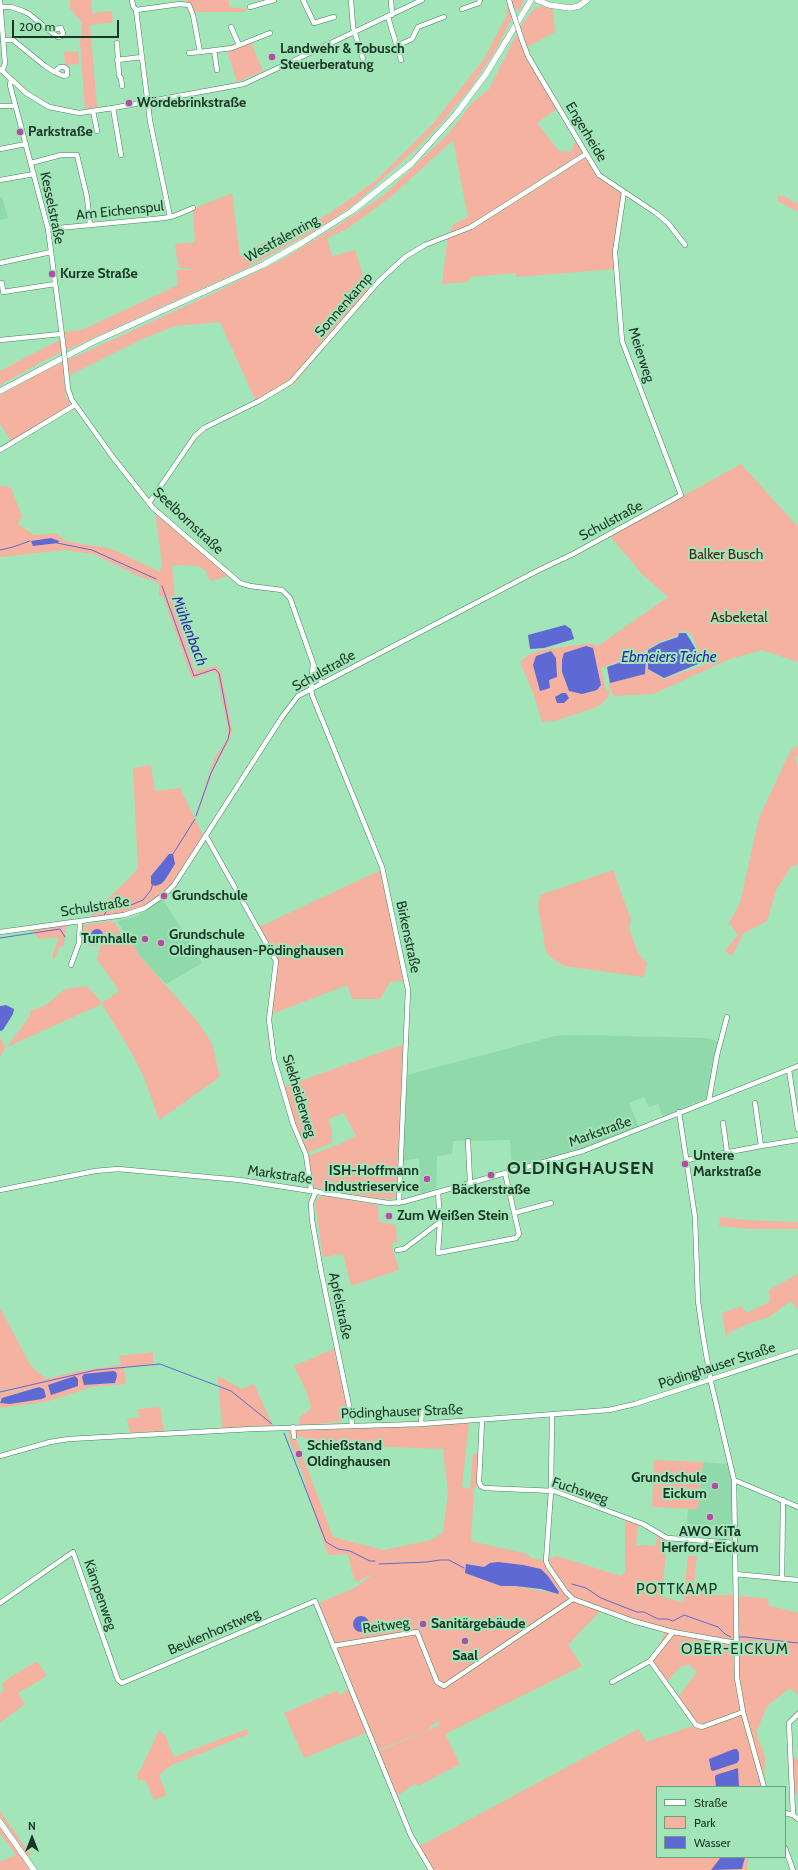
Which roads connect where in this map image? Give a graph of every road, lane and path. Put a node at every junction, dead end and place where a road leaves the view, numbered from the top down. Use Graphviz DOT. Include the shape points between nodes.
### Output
graph roads {
  1 [pos="0,0"];
  2 [pos="132,0"];
  3 [pos="274,0"];
  4 [pos="303,0"];
  5 [pos="351,0"];
  6 [pos="391,0"];
  7 [pos="422,0"];
  8 [pos="480,0"];
  9 [pos="509,0"];
  10 [pos="526,0"];
  11 [pos="531,0"];
  12 [pos="548,0"];
  13 [pos="587,0"];
  14 [pos="539,1"];
  15 [pos="1,7"];
  16 [pos="250,7"];
  17 [pos="562,7"];
  18 [pos="462,9"];
  19 [pos="136,10"];
  20 [pos="524,13"];
  21 [pos="390,16"];
  22 [pos="334,17"];
  23 [pos="444,17"];
  24 [pos="231,27"];
  25 [pos="514,29"];
  26 [pos="52,32"];
  27 [pos="354,32"];
  28 [pos="270,33"];
  29 [pos="4,40"];
  30 [pos="117,43"];
  31 [pos="239,45"];
  32 [pos="397,46"];
  33 [pos="214,50"];
  34 [pos="200,52"];
  35 [pos="189,53"];
  36 [pos="142,57"];
  37 [pos="364,59"];
  38 [pos="117,60"];
  39 [pos="401,60"];
  40 [pos="1,70"];
  41 [pos="217,70"];
  42 [pos="54,72"];
  43 [pos="11,80"];
  44 [pos="122,86"];
  45 [pos="148,101"];
  46 [pos="0,106"];
  47 [pos="15,106"];
  48 [pos="113,108"];
  49 [pos="93,111"];
  50 [pos="97,131"];
  51 [pos="26,144"];
  52 [pos="0,149"];
  53 [pos="586,154"];
  54 [pos="121,155"];
  55 [pos="31,163"];
  56 [pos="34,174"];
  57 [pos="0,180"];
  58 [pos="624,192"];
  59 [pos="193,208"];
  60 [pos="170,217"];
  61 [pos="90,225"];
  62 [pos="48,229"];
  63 [pos="686,245"];
  64 [pos="50,252"];
  65 [pos="0,263"];
  66 [pos="2,283"];
  67 [pos="55,284"];
  68 [pos="61,334"];
  69 [pos="0,340"];
  70 [pos="63,343"];
  71 [pos="0,390"];
  72 [pos="75,404"];
  73 [pos="0,450"];
  74 [pos="681,495"];
  75 [pos="149,503"];
  76 [pos="313,663"];
  77 [pos="321,682"];
  78 [pos="311,689"];
  79 [pos="206,836"];
  80 [pos="80,921"];
  81 [pos="0,932"];
  82 [pos="71,965"];
  83 [pos="727,1017"];
  84 [pos="798,1066"];
  85 [pos="789,1070"];
  86 [pos="710,1100"];
  87 [pos="755,1103"];
  88 [pos="679,1112"];
  89 [pos="723,1123"];
  90 [pos="798,1130"];
  91 [pos="798,1140"];
  92 [pos="468,1141"];
  93 [pos="761,1146"];
  94 [pos="727,1152"];
  95 [pos="687,1160"];
  96 [pos="505,1173"];
  97 [pos="470,1182"];
  98 [pos="0,1190"];
  99 [pos="314,1190"];
  100 [pos="438,1192"];
  101 [pos="399,1203"];
  102 [pos="551,1203"];
  103 [pos="514,1213"];
  104 [pos="440,1222"];
  105 [pos="397,1250"];
  106 [pos="798,1351"];
  107 [pos="711,1380"];
  108 [pos="422,1410"];
  109 [pos="552,1414"];
  110 [pos="482,1420"];
  111 [pos="421,1424"];
  112 [pos="352,1426"];
  113 [pos="293,1427"];
  114 [pos="294,1437"];
  115 [pos="0,1456"];
  116 [pos="734,1480"];
  117 [pos="551,1490"];
  118 [pos="783,1500"];
  119 [pos="798,1507"];
  120 [pos="735,1543"];
  121 [pos="735,1574"];
  122 [pos="782,1579"];
  123 [pos="798,1580"];
  124 [pos="574,1599"];
  125 [pos="0,1603"];
  126 [pos="673,1632"];
  127 [pos="736,1643"];
  128 [pos="333,1646"];
  129 [pos="650,1661"];
  130 [pos="612,1682"];
  131 [pos="122,1683"];
  132 [pos="743,1712"];
  133 [pos="798,1714"];
  134 [pos="764,1786"];
  135 [pos="786,1813"];
  136 [pos="793,1815"];
  137 [pos="798,1819"];
  138 [pos="0,1822"];
  139 [pos="786,1851"];
  140 [pos="34,1870"];
  141 [pos="431,1870"];
  142 [pos="793,1870"];
  1 -- 15 [label="street"];
  2 -- 19 [label="street"];
  3 -- 16 [label="street"];
  4 -- 22 [label="street" via="314,23"];
  5 -- 27 [label="street"];
  6 -- 21 [label="street"];
  7 -- 21 [label="street"];
  8 -- 18 [label="street"];
  9 -- 53 [label="street, Engerheide, bridge" via="528,56"];
  10 -- 25 [label="main road, Westfalenring"];
  11 -- 20 [label="main road, Westfalenring"];
  12 -- 17 [label="main road"];
  13 -- 17 [label="main road" via="579,6"];
  14 -- 17 [label="main road"];
  14 -- 20 [label="main road"];
  15 -- 26 [label="street" via="11,6 23,11"];
  15 -- 29 [label="street"];
  19 -- 34 [label="street" via="189,5"];
  19 -- 36 [label="street"];
  20 -- 25 [label="main road, Westfalenring"];
  21 -- 27 [label="street"];
  21 -- 32 [label="street"];
  23 -- 32 [label="street" via="418,27 412,39"];
  24 -- 31 [label="street"];
  25 -- 71 [label="main road, Westfalenring" via="475,89 434,139 406,168 352,211 263,265 93,342"];
  27 -- 37 [label="street"];
  27 -- 45 [label="street" via="244,84"];
  28 -- 31 [label="street"];
  29 -- 40 [label="street" via="5,64"];
  29 -- 42 [label="street" via="17,43"];
  30 -- 38 [label="street"];
  31 -- 33 [label="street"];
  32 -- 39 [label="street"];
  33 -- 34 [label="street"];
  33 -- 41 [label="street"];
  34 -- 35 [label="street"];
  36 -- 38 [label="street"];
  36 -- 45 [label="street"];
  38 -- 44 [label="street"];
  40 -- 43 [label="street"];
  43 -- 47 [label="street, Kesselstraße"];
  43 -- 49 [label="street" via="30,96 49,107 72,112"];
  45 -- 48 [label="street"];
  45 -- 60 [label="street"];
  46 -- 47 [label="street"];
  47 -- 51 [label="street, Kesselstraße"];
  48 -- 49 [label="street"];
  48 -- 54 [label="street"];
  49 -- 50 [label="street"];
  51 -- 52 [label="street"];
  51 -- 55 [label="street, Kesselstraße"];
  53 -- 58 [label="street, Engerheide" via="600,175"];
  53 -- 75 [label="street, Sonnenkamp" via="471,226 425,245 405,257 379,281 291,382 204,428 195,436"];
  55 -- 56 [label="street, Kesselstraße"];
  55 -- 61 [label="street" via="61,155 76,155 87,196"];
  56 -- 57 [label="street"];
  56 -- 62 [label="street, Kesselstraße"];
  58 -- 63 [label="street, Engerheide" via="668,223"];
  58 -- 74 [label="street, Meierweg" via="615,252 621,336"];
  59 -- 60 [label="street, Am Eichenspul"];
  60 -- 61 [label="street, Am Eichenspul"];
  61 -- 62 [label="street, Am Eichenspul"];
  62 -- 64 [label="street, Kesselstraße"];
  64 -- 65 [label="street"];
  64 -- 67 [label="street, Kesselstraße"];
  66 -- 67 [label="street" via="3,292"];
  67 -- 68 [label="street, Kesselstraße"];
  68 -- 69 [label="street"];
  68 -- 70 [label="street, Kesselstraße"];
  70 -- 72 [label="street, Seelbornstraße, bridge" via="70,396"];
  72 -- 73 [label="street"];
  72 -- 75 [label="street, Seelbornstraße"];
  74 -- 77 [label="street, Schulstraße" via="573,554"];
  75 -- 76 [label="street, Seelbornstraße" via="172,526 240,583 282,590 286,593"];
  76 -- 77 [label="street, Seelbornstraße"];
  76 -- 78 [label="street, Seelbornstraße"];
  77 -- 78 [label="street, Schulstraße"];
  78 -- 79 [label="street, Schulstraße" via="292,701"];
  78 -- 101 [label="street, Birkenstraße" via="382,867 408,990"];
  79 -- 80 [label="street, Schulstraße" via="174,885 156,901 136,913"];
  79 -- 99 [label="street, Siekheiderweg" via="276,961 269,1020 274,1059 293,1124 306,1155"];
  80 -- 81 [label="street, Schulstraße"];
  80 -- 82 [label="street" via="79,943"];
  83 -- 86 [label="street" via="717,1055"];
  84 -- 85 [label="street, Markstraße"];
  85 -- 86 [label="street, Markstraße"];
  85 -- 90 [label="street"];
  86 -- 88 [label="street, Markstraße"];
  87 -- 93 [label="street"];
  88 -- 95 [label="street"];
  88 -- 96 [label="street, Markstraße" via="582,1151"];
  89 -- 94 [label="street"];
  91 -- 93 [label="street"];
  92 -- 97 [label="street"];
  93 -- 94 [label="street"];
  94 -- 95 [label="street"];
  95 -- 107 [label="street" via="695,1217 698,1301"];
  96 -- 97 [label="street, Markstraße"];
  96 -- 103 [label="street"];
  97 -- 100 [label="street, Markstraße"];
  98 -- 99 [label="street, Markstraße" via="106,1169 240,1180"];
  99 -- 101 [label="street, Markstraße"];
  99 -- 112 [label="street, Apfelstraße" via="311,1203 312,1220"];
  100 -- 101 [label="street, Markstraße"];
  100 -- 104 [label="street"];
  102 -- 103 [label="street"];
  103 -- 104 [label="street" via="519,1236 440,1254"];
  104 -- 105 [label="street" via="404,1250"];
  106 -- 107 [label="street, Pödinghauser Straße"];
  107 -- 109 [label="street, Pödinghauser Straße" via="622,1408"];
  107 -- 116 [label="street"];
  108 -- 111 [label="street"];
  109 -- 110 [label="street, Pödinghauser Straße"];
  109 -- 117 [label="street"];
  110 -- 111 [label="street, Pödinghauser Straße"];
  110 -- 117 [label="street, Fuchsweg" via="479,1482 481,1486 491,1489"];
  111 -- 112 [label="street, Pödinghauser Straße"];
  112 -- 113 [label="street, Pödinghauser Straße"];
  113 -- 114 [label="street"];
  113 -- 115 [label="street, Pödinghauser Straße" via="61,1439"];
  116 -- 118 [label="street"];
  116 -- 120 [label="street"];
  117 -- 120 [label="street, Fuchsweg" via="643,1524 668,1538"];
  117 -- 124 [label="street" via="547,1564 558,1582"];
  118 -- 119 [label="street"];
  118 -- 122 [label="street"];
  120 -- 121 [label="street"];
  121 -- 122 [label="street"];
  121 -- 127 [label="street"];
  122 -- 123 [label="street"];
  124 -- 126 [label="street" via="615,1615"];
  124 -- 128 [label="street, Reitweg" via="444,1686 437,1682 417,1632"];
  125 -- 131 [label="street, Kämpenweg" via="73,1552 118,1680"];
  126 -- 127 [label="street"];
  126 -- 129 [label="street"];
  127 -- 132 [label="street" via="737,1678"];
  128 -- 131 [label="street, Beukenhorstweg" via="315,1601"];
  128 -- 141 [label="street" via="411,1836"];
  129 -- 130 [label="street"];
  129 -- 132 [label="street" via="696,1726 705,1726"];
  132 -- 134 [label="street"];
  133 -- 136 [label="street" via="789,1724"];
  135 -- 136 [label="street"];
  136 -- 137 [label="street"];
  138 -- 140 [label="main road"];
  139 -- 142 [label="street"];
}
